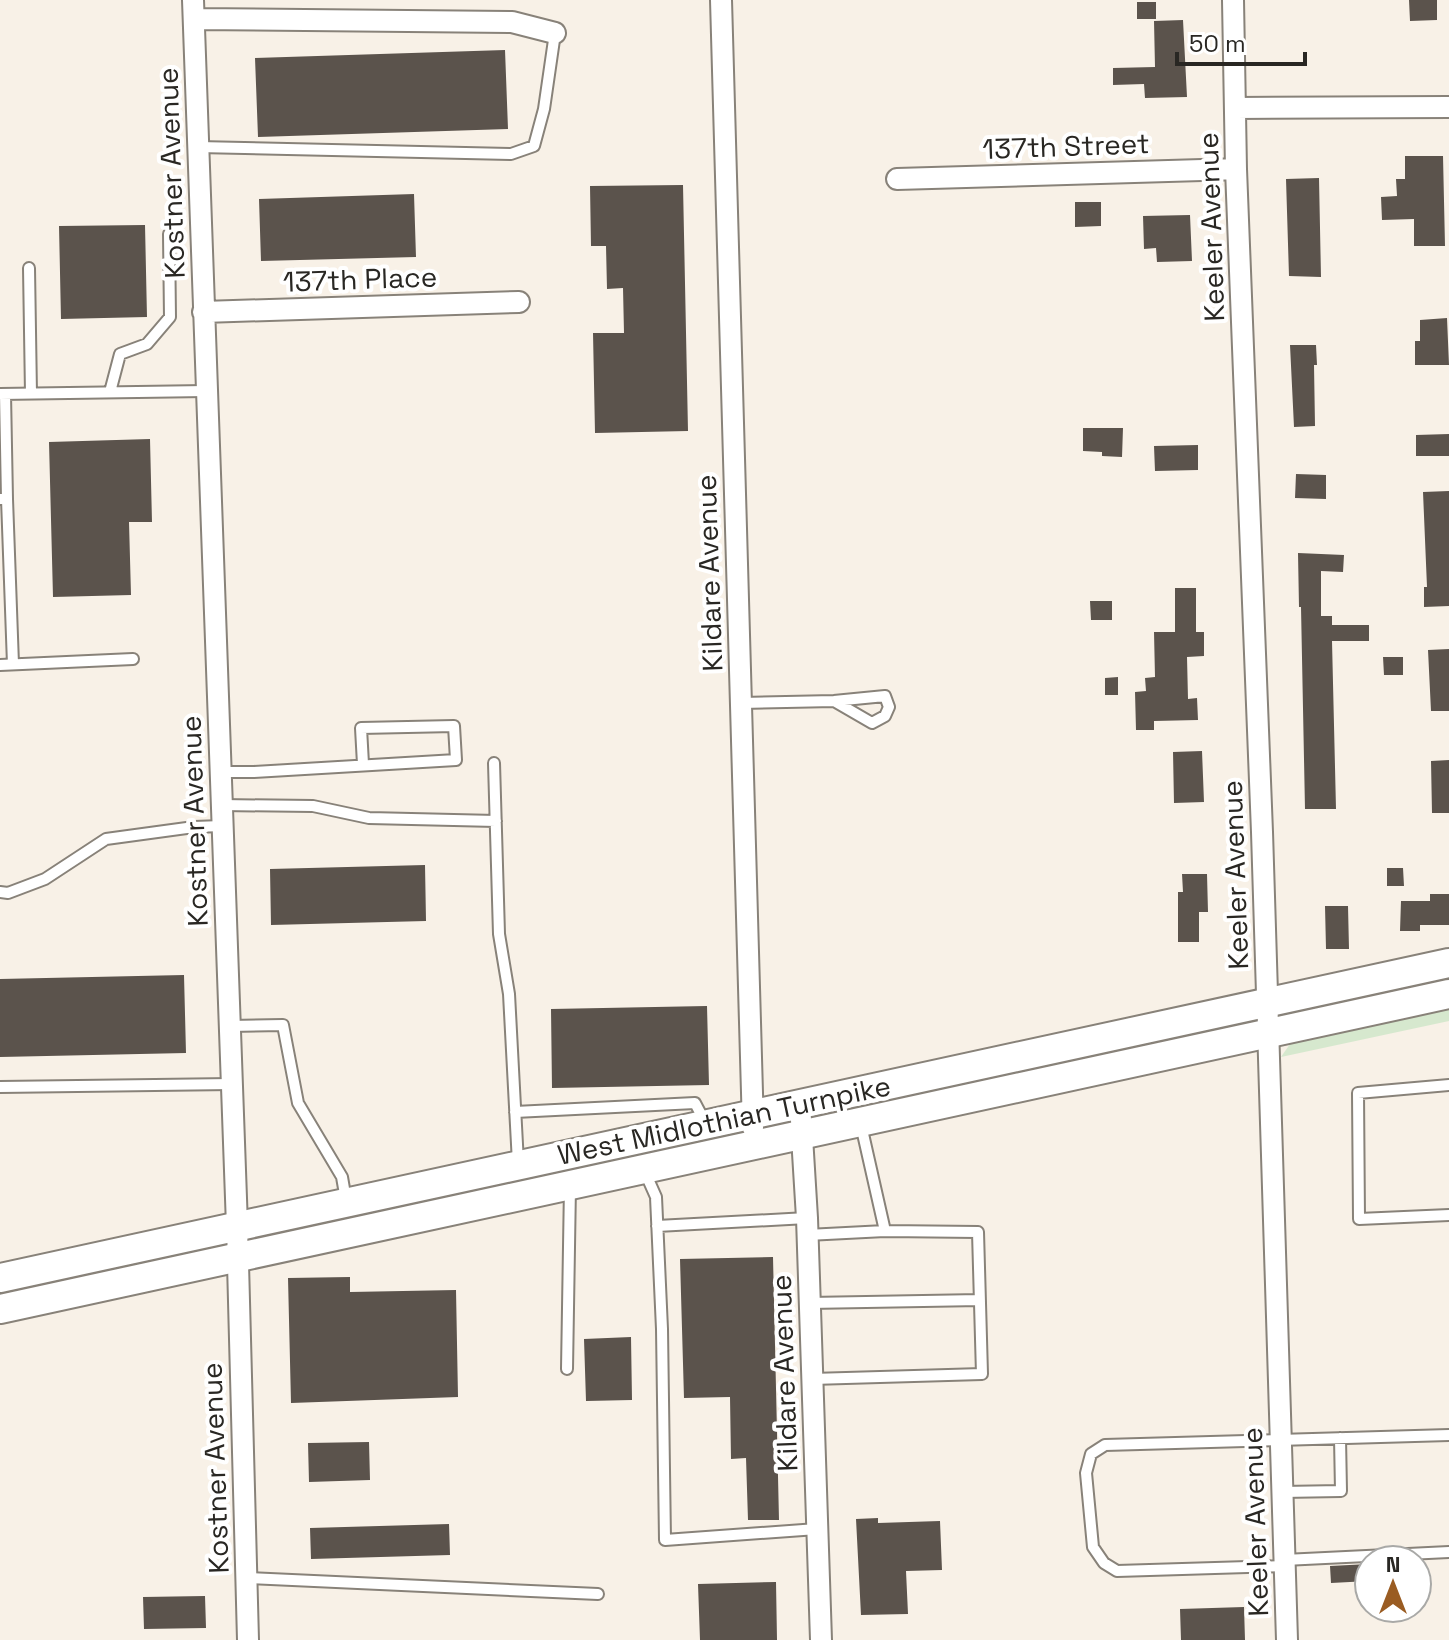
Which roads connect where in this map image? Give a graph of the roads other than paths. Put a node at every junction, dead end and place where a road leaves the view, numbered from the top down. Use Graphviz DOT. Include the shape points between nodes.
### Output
graph roads {
  1 [pos="721,0"];
  2 [pos="1233,0"];
  3 [pos="194,10"];
  4 [pos="555,33"];
  5 [pos="1449,107"];
  6 [pos="1235,108"];
  7 [pos="198,147"];
  8 [pos="1236,169"];
  9 [pos="897,179"];
  10 [pos="169,234"];
  11 [pos="29,268"];
  12 [pos="519,302"];
  13 [pos="203,312"];
  14 [pos="206,391"];
  15 [pos="110,392"];
  16 [pos="2,394"];
  17 [pos="31,394"];
  18 [pos="4,499"];
  19 [pos="133,659"];
  20 [pos="13,664"];
  21 [pos="0,665"];
  22 [pos="834,701"];
  23 [pos="741,703"];
  24 [pos="494,763"];
  25 [pos="363,764"];
  26 [pos="220,772"];
  27 [pos="221,805"];
  28 [pos="496,821"];
  29 [pos="222,826"];
  30 [pos="0,892"];
  31 [pos="1449,963"];
  32 [pos="1449,994"];
  33 [pos="1267,1002"];
  34 [pos="230,1026"];
  35 [pos="1268,1032"];
  36 [pos="232,1084"];
  37 [pos="1449,1085"];
  38 [pos="0,1087"];
  39 [pos="800,1104"];
  40 [pos="515,1112"];
  41 [pos="752,1113"];
  42 [pos="860,1121"];
  43 [pos="706,1123"];
  44 [pos="801,1134"];
  45 [pos="753,1144"];
  46 [pos="518,1165"];
  47 [pos="643,1168"];
  48 [pos="570,1184"];
  49 [pos="347,1202"];
  50 [pos="1449,1215"];
  51 [pos="237,1226"];
  52 [pos="657,1226"];
  53 [pos="807,1226"];
  54 [pos="885,1231"];
  55 [pos="238,1258"];
  56 [pos="0,1278"];
  57 [pos="980,1300"];
  58 [pos="809,1303"];
  59 [pos="0,1309"];
  60 [pos="567,1369"];
  61 [pos="812,1379"];
  62 [pos="1449,1435"];
  63 [pos="1340,1438"];
  64 [pos="1281,1439"];
  65 [pos="1282,1492"];
  66 [pos="817,1529"];
  67 [pos="1449,1552"];
  68 [pos="1284,1563"];
  69 [pos="246,1578"];
  70 [pos="598,1594"];
  71 [pos="248,1640"];
  72 [pos="821,1640"];
  73 [pos="1287,1640"];
  1 -- 23 [label="street, Kildare Avenue"];
  2 -- 6 [label="street, Keeler Avenue"];
  3 -- 4 [label="street" via="512,22"];
  3 -- 7 [label="street, Kostner Avenue"];
  4 -- 7 [label="lane" via="534,146 511,154"];
  5 -- 6 [label="street"];
  6 -- 8 [label="street, Keeler Avenue"];
  7 -- 13 [label="street, Kostner Avenue"];
  8 -- 9 [label="street, 137th Street"];
  8 -- 33 [label="street, Keeler Avenue"];
  10 -- 15 [label="lane" via="170,317 147,344 120,354"];
  11 -- 17 [label="lane"];
  12 -- 13 [label="street, 137th Place"];
  13 -- 14 [label="street, Kostner Avenue"];
  14 -- 15 [label="lane"];
  14 -- 26 [label="street, Kostner Avenue"];
  15 -- 17 [label="lane"];
  16 -- 17 [label="lane"];
  16 -- 18 [label="lane"];
  18 -- 20 [label="lane"];
  19 -- 20 [label="lane"];
  20 -- 21 [label="lane"];
  22 -- 22 [label="lane" via="885,696 889,707 872,723"];
  22 -- 23 [label="lane"];
  23 -- 41 [label="street, Kildare Avenue"];
  24 -- 28 [label="lane"];
  25 -- 25 [label="lane" via="456,760 454,726 361,728"];
  25 -- 26 [label="lane"];
  26 -- 27 [label="street, Kostner Avenue"];
  27 -- 28 [label="lane" via="313,806 369,818"];
  27 -- 29 [label="street, Kostner Avenue"];
  28 -- 40 [label="lane" via="499,934 509,994"];
  29 -- 30 [label="lane" via="106,839 45,879"];
  29 -- 34 [label="street, Kostner Avenue"];
  31 -- 33 [label="main road, West Midlothian Turnpike"];
  32 -- 35 [label="main road, West Midlothian Turnpike"];
  33 -- 35 [label="street, Keeler Avenue"];
  33 -- 39 [label="main road, West Midlothian Turnpike"];
  34 -- 36 [label="street, Kostner Avenue"];
  34 -- 49 [label="lane" via="283,1025 298,1103 342,1177"];
  35 -- 42 [label="main road, West Midlothian Turnpike"];
  35 -- 64 [label="street, Keeler Avenue"];
  36 -- 38 [label="lane"];
  36 -- 51 [label="street, Kostner Avenue"];
  37 -- 50 [label="lane" via="1358,1093 1359,1219"];
  39 -- 41 [label="main road, West Midlothian Turnpike"];
  39 -- 44 [label="street, Kildare Avenue"];
  40 -- 43 [label="lane" via="695,1103"];
  40 -- 46 [label="lane"];
  41 -- 43 [label="main road, West Midlothian Turnpike"];
  41 -- 45 [label="street, Kildare Avenue"];
  42 -- 44 [label="main road, West Midlothian Turnpike"];
  42 -- 54 [label="lane"];
  43 -- 46 [label="main road, West Midlothian Turnpike"];
  44 -- 45 [label="main road, West Midlothian Turnpike"];
  44 -- 53 [label="street, Kildare Avenue"];
  45 -- 47 [label="main road, West Midlothian Turnpike"];
  46 -- 49 [label="main road, West Midlothian Turnpike"];
  47 -- 48 [label="main road, West Midlothian Turnpike"];
  47 -- 52 [label="lane" via="656,1197"];
  48 -- 55 [label="main road, West Midlothian Turnpike"];
  48 -- 60 [label="lane"];
  49 -- 51 [label="main road, West Midlothian Turnpike"];
  51 -- 55 [label="street, Kostner Avenue"];
  51 -- 56 [label="main road, West Midlothian Turnpike"];
  52 -- 53 [label="lane"];
  52 -- 66 [label="lane" via="665,1540"];
  53 -- 54 [label="lane"];
  53 -- 58 [label="street, Kildare Avenue"];
  54 -- 57 [label="lane" via="978,1232"];
  55 -- 59 [label="main road, West Midlothian Turnpike"];
  55 -- 69 [label="street, Kostner Avenue"];
  57 -- 58 [label="lane"];
  57 -- 61 [label="lane" via="982,1374"];
  58 -- 61 [label="street, Kildare Avenue"];
  61 -- 66 [label="street, Kildare Avenue"];
  62 -- 63 [label="lane"];
  63 -- 64 [label="lane"];
  63 -- 65 [label="lane" via="1341,1491"];
  64 -- 65 [label="street, Keeler Avenue"];
  64 -- 68 [label="lane" via="1105,1445 1091,1454 1086,1473 1093,1547 1117,1571"];
  65 -- 68 [label="street, Keeler Avenue"];
  66 -- 72 [label="street, Kildare Avenue"];
  67 -- 68 [label="lane"];
  68 -- 73 [label="street, Keeler Avenue"];
  69 -- 70 [label="lane"];
  69 -- 71 [label="street, Kostner Avenue"];
}
